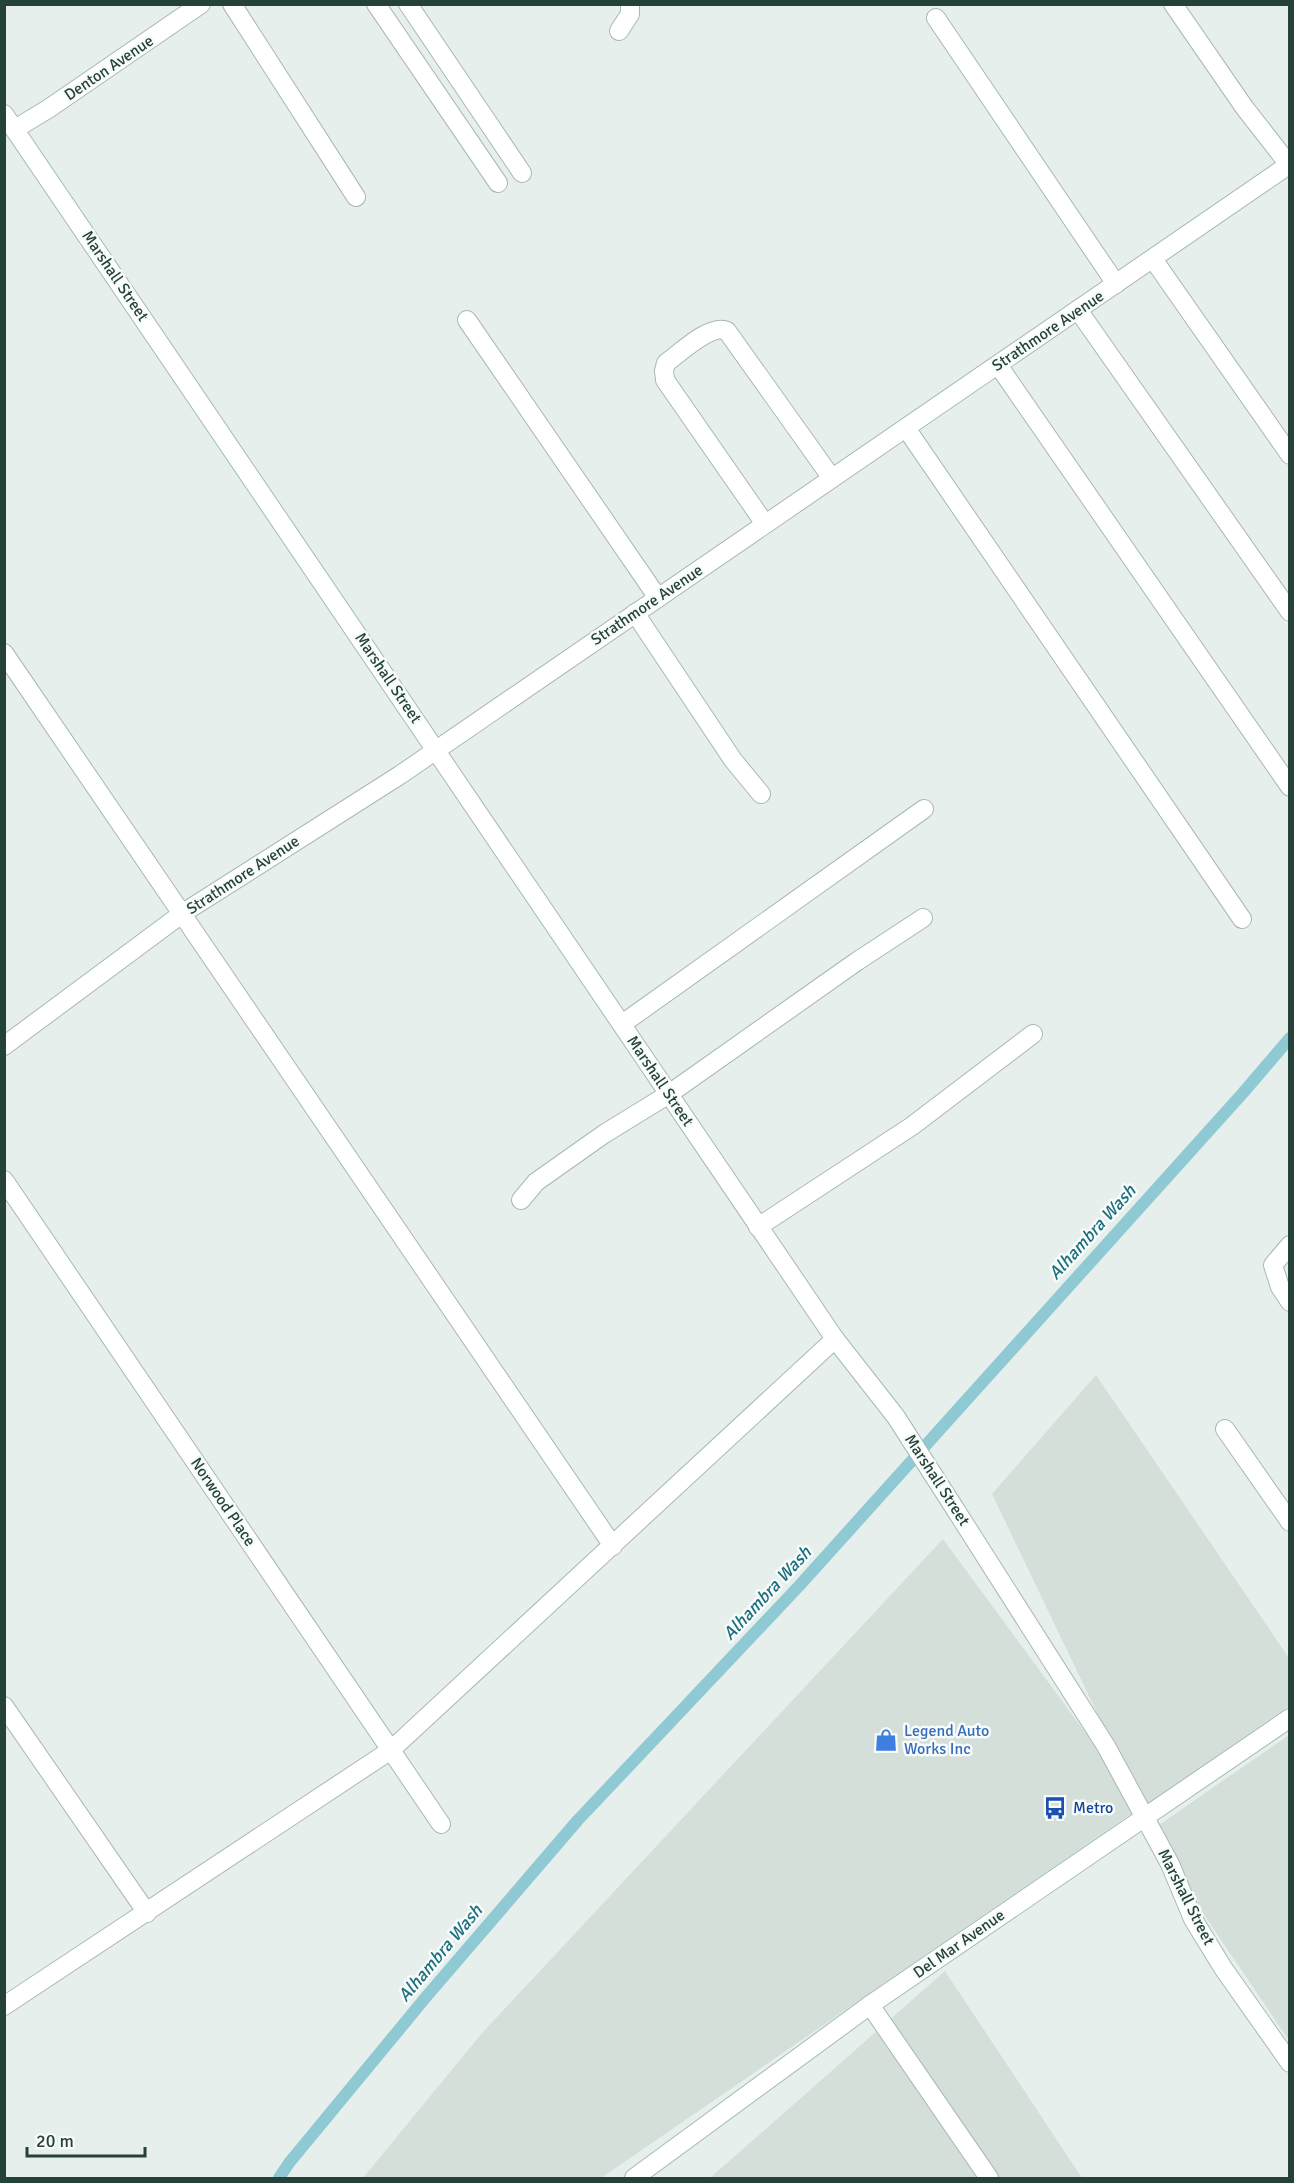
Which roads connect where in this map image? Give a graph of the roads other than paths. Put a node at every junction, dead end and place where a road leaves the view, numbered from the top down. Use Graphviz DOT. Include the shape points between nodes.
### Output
graph roads {
  1 [pos="201,4"];
  2 [pos="231,4"];
  3 [pos="376,4"];
  4 [pos="408,4"];
  5 [pos="630,4"];
  6 [pos="1173,4"];
  7 [pos="936,18"];
  8 [pos="619,31"];
  9 [pos="10,121"];
  10 [pos="1289,165"];
  11 [pos="522,173"];
  12 [pos="498,183"];
  13 [pos="356,197"];
  14 [pos="1153,259"];
  15 [pos="1116,284"];
  16 [pos="1078,310"];
  17 [pos="467,320"];
  18 [pos="998,365"];
  19 [pos="906,428"];
  20 [pos="1290,455"];
  21 [pos="831,477"];
  22 [pos="765,524"];
  23 [pos="658,598"];
  24 [pos="1290,612"];
  25 [pos="635,613"];
  26 [pos="4,653"];
  27 [pos="436,751"];
  28 [pos="1290,788"];
  29 [pos="761,794"];
  30 [pos="924,809"];
  31 [pos="183,913"];
  32 [pos="922,918"];
  33 [pos="1242,920"];
  34 [pos="622,1024"];
  35 [pos="1033,1034"];
  36 [pos="4,1046"];
  37 [pos="669,1094"];
  38 [pos="4,1180"];
  39 [pos="521,1200"];
  40 [pos="758,1227"];
  41 [pos="1290,1245"];
  42 [pos="1290,1302"];
  43 [pos="834,1340"];
  44 [pos="1225,1429"];
  45 [pos="1290,1522"];
  46 [pos="613,1546"];
  47 [pos="4,1706"];
  48 [pos="1290,1718"];
  49 [pos="391,1750"];
  50 [pos="1145,1817"];
  51 [pos="441,1824"];
  52 [pos="147,1913"];
  53 [pos="870,2005"];
  54 [pos="4,2006"];
  55 [pos="1290,2063"];
  56 [pos="634,2178"];
  57 [pos="989,2178"];
  1 -- 9 [label="street, Denton Avenue" via="48,109"];
  2 -- 13 [label="street"];
  3 -- 12 [label="street"];
  4 -- 11 [label="street"];
  5 -- 8 [label="street" via="630,15"];
  6 -- 10 [label="street"];
  7 -- 15 [label="street"];
  9 -- 27 [label="street, Marshall Street"];
  10 -- 14 [label="street, Strathmore Avenue"];
  14 -- 15 [label="street, Strathmore Avenue"];
  14 -- 20 [label="street"];
  15 -- 16 [label="street, Strathmore Avenue"];
  16 -- 18 [label="street, Strathmore Avenue"];
  16 -- 24 [label="street"];
  17 -- 23 [label="street"];
  18 -- 19 [label="street, Strathmore Avenue"];
  18 -- 28 [label="street"];
  19 -- 21 [label="street, Strathmore Avenue"];
  19 -- 33 [label="street"];
  21 -- 22 [label="street, Strathmore Avenue"];
  21 -- 22 [label="street" via="727,331 712,330 666,363 665,380"];
  22 -- 23 [label="street, Strathmore Avenue"];
  23 -- 25 [label="street, Strathmore Avenue"];
  25 -- 27 [label="street, Strathmore Avenue"];
  25 -- 29 [label="street" via="733,760"];
  26 -- 31 [label="street"];
  27 -- 31 [label="street, Strathmore Avenue"];
  27 -- 34 [label="street, Marshall Street"];
  30 -- 34 [label="street"];
  31 -- 36 [label="street, Strathmore Avenue"];
  31 -- 46 [label="street"];
  32 -- 37 [label="street"];
  34 -- 37 [label="street, Marshall Street"];
  35 -- 40 [label="street" via="912,1126"];
  37 -- 39 [label="street" via="536,1182"];
  37 -- 40 [label="street, Marshall Street"];
  38 -- 49 [label="street, Norwood Place"];
  40 -- 43 [label="street, Marshall Street"];
  41 -- 42 [label="street" via="1273,1265"];
  43 -- 46 [label="street"];
  43 -- 50 [label="street, Marshall Street" via="896,1417 1106,1746"];
  44 -- 45 [label="street"];
  46 -- 49 [label="street"];
  47 -- 52 [label="street"];
  48 -- 50 [label="street, Del Mar Avenue"];
  49 -- 51 [label="street, Norwood Place"];
  49 -- 52 [label="street"];
  50 -- 53 [label="street, Del Mar Avenue"];
  50 -- 55 [label="street, Marshall Street" via="1193,1919"];
  52 -- 54 [label="street"];
  53 -- 56 [label="street, Del Mar Avenue"];
  53 -- 57 [label="street"];
}
